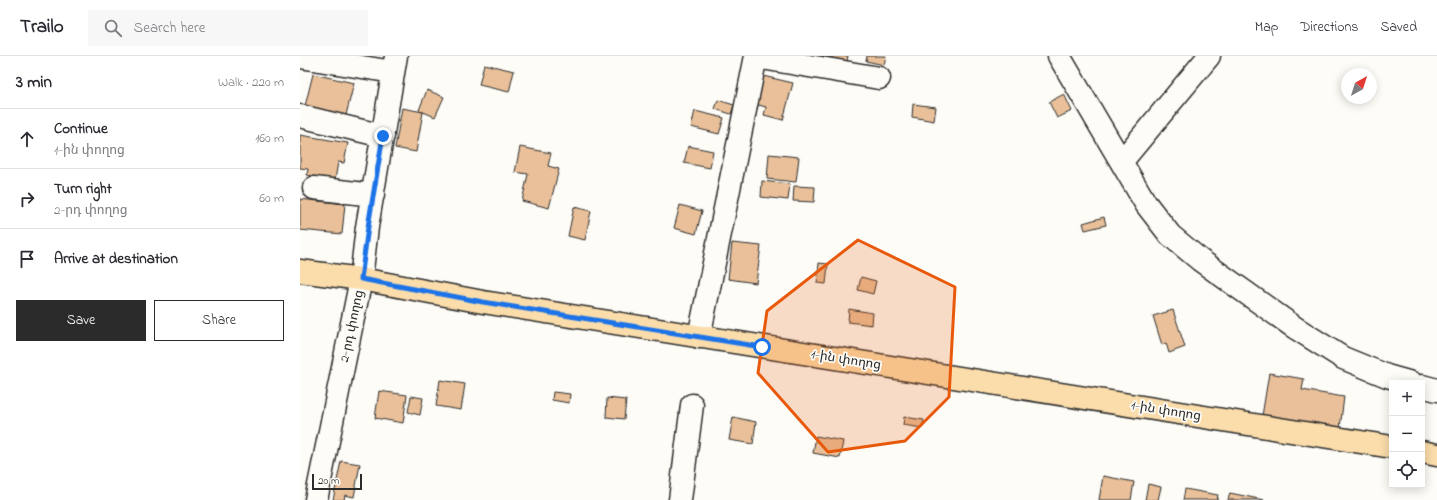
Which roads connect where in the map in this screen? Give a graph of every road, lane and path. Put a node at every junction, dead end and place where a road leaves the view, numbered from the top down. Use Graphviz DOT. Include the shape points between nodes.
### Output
graph roads {
  1 [pos="1059,56"];
  2 [pos="1209,56"];
  3 [pos="756,57"];
  4 [pos="301,62"];
  5 [pos="394,64"];
  6 [pos="879,78"];
  7 [pos="300,116"];
  8 [pos="383,136"];
  9 [pos="1122,161"];
  10 [pos="314,188"];
  11 [pos="373,195"];
  12 [pos="300,271"];
  13 [pos="361,279"];
  14 [pos="699,337"];
  15 [pos="1401,380"];
  16 [pos="1425,387"];
  17 [pos="1437,390"];
  18 [pos="692,404"];
  19 [pos="1389,448"];
  20 [pos="1425,453"];
  21 [pos="1437,455"];
  22 [pos="316,500"];
  23 [pos="680,500"];
  1 -- 9 [label="street"];
  2 -- 9 [label="street"];
  3 -- 6 [label="street"];
  3 -- 14 [label="street"];
  4 -- 5 [label="street"];
  5 -- 8 [label="street, 2-րդ փողոց"];
  7 -- 8 [label="street"];
  8 -- 11 [label="street, 2-րդ փողոց"];
  9 -- 15 [label="street" via="1146,204 1170,235 1200,260 1294,327 1343,358"];
  10 -- 11 [label="street"];
  11 -- 13 [label="street, 2-րդ փողոց"];
  12 -- 13 [label="main road, 1-ին փողոց"];
  13 -- 14 [label="main road, 1-ին փողոց" via="483,302"];
  13 -- 22 [label="street, 2-րդ փողոց"];
  14 -- 19 [label="main road, 1-ին փողոց"];
  16 -- 17 [label="street"];
  18 -- 23 [label="street"];
  20 -- 21 [label="main road"];
}
